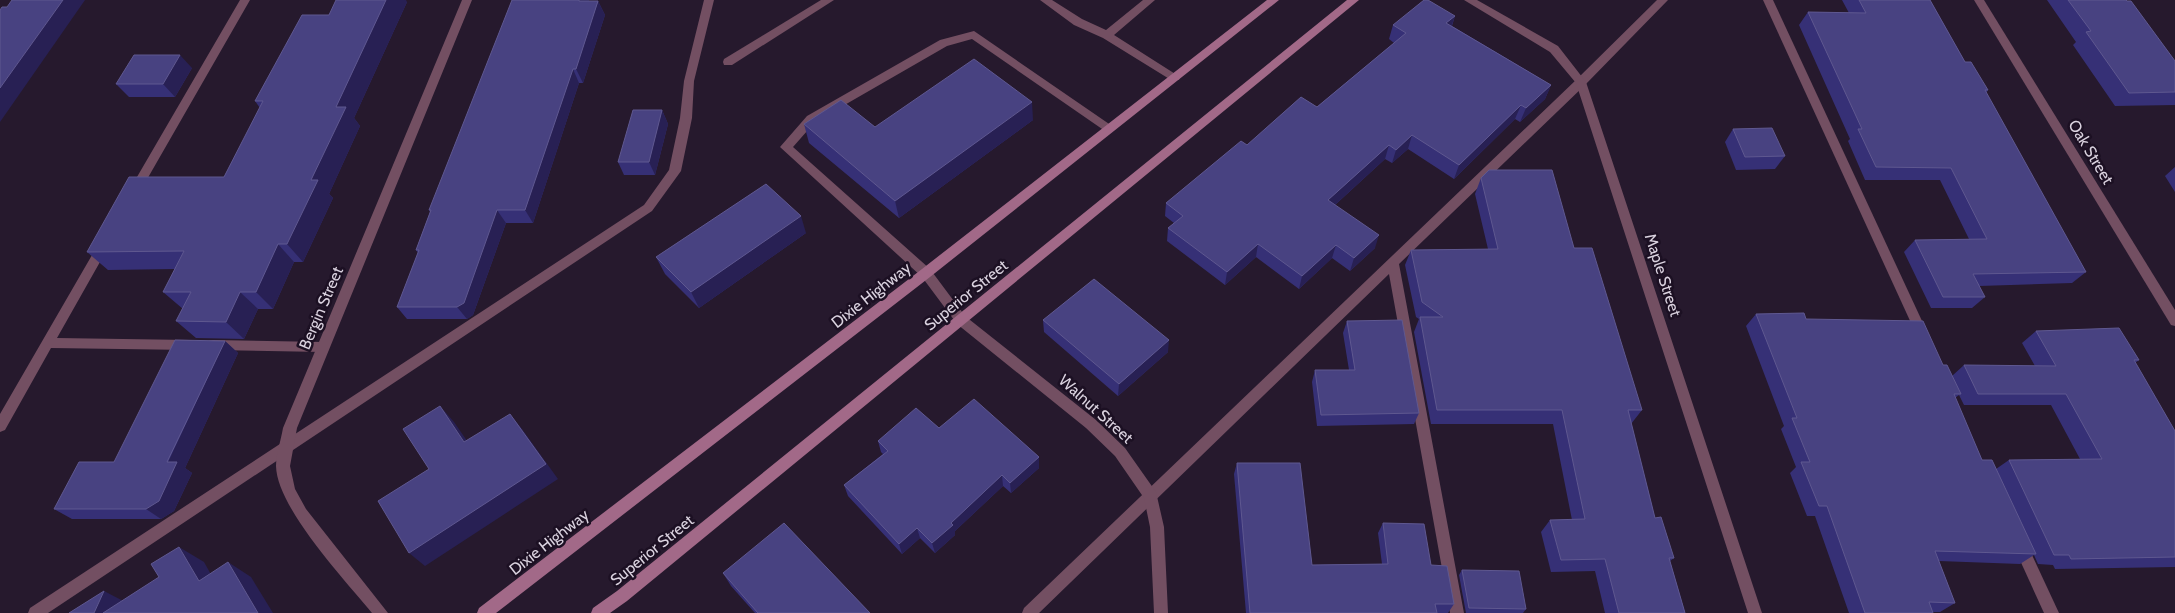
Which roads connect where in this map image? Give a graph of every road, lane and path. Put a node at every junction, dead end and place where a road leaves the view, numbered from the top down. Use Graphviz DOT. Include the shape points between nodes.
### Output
graph roads {
  1 [pos="245,0"];
  2 [pos="467,0"];
  3 [pos="709,0"];
  4 [pos="829,0"];
  5 [pos="1045,0"];
  6 [pos="1150,0"];
  7 [pos="1274,0"];
  8 [pos="1354,0"];
  9 [pos="1469,0"];
  10 [pos="1663,0"];
  11 [pos="1768,0"];
  12 [pos="1979,0"];
  13 [pos="1107,35"];
  14 [pos="728,62"];
  15 [pos="1175,77"];
  16 [pos="1581,82"];
  17 [pos="1109,128"];
  18 [pos="126,206"];
  19 [pos="112,231"];
  20 [pos="1393,263"];
  21 [pos="926,273"];
  22 [pos="961,320"];
  23 [pos="2175,322"];
  24 [pos="48,343"];
  25 [pos="323,346"];
  26 [pos="1930,352"];
  27 [pos="0,426"];
  28 [pos="286,448"];
  29 [pos="1151,496"];
  30 [pos="2014,532"];
  31 [pos="34,613"];
  32 [pos="381,613"];
  33 [pos="484,613"];
  34 [pos="598,613"];
  35 [pos="1030,613"];
  36 [pos="1161,613"];
  37 [pos="1457,613"];
  38 [pos="1755,613"];
  39 [pos="2052,613"];
  1 -- 18 [label="street"];
  2 -- 25 [label="street, Bergin Street"];
  3 -- 28 [label="street" via="689,81 686,118 675,171 648,208"];
  4 -- 14 [label="street"];
  5 -- 13 [label="street" via="1078,22"];
  6 -- 13 [label="street"];
  7 -- 15 [label="main road, Dixie Highway"];
  8 -- 22 [label="main road, Superior Street"];
  9 -- 16 [label="street, Maple Street" via="1554,49"];
  10 -- 16 [label="street"];
  11 -- 26 [label="street"];
  12 -- 23 [label="street, Oak Street"];
  13 -- 15 [label="street"];
  15 -- 17 [label="main road, Dixie Highway"];
  16 -- 20 [label="street"];
  16 -- 38 [label="street, Maple Street"];
  17 -- 21 [label="main road, Dixie Highway"];
  17 -- 21 [label="street, Walnut Street" via="974,35 944,44 811,119 786,147"];
  19 -- 24 [label="street"];
  20 -- 29 [label="street"];
  20 -- 37 [label="street"];
  21 -- 22 [label="street, Walnut Street"];
  21 -- 33 [label="main road, Dixie Highway"];
  22 -- 29 [label="street, Walnut Street" via="1091,424 1120,452"];
  22 -- 34 [label="main road, Superior Street"];
  24 -- 25 [label="street"];
  24 -- 27 [label="street"];
  25 -- 28 [label="street, Bergin Street" via="290,428"];
  28 -- 31 [label="street"];
  28 -- 32 [label="street, Bergin Street" via="283,466 288,490 301,514"];
  29 -- 35 [label="street"];
  29 -- 36 [label="street, Walnut Street" via="1157,527"];
  30 -- 39 [label="street"];
}
